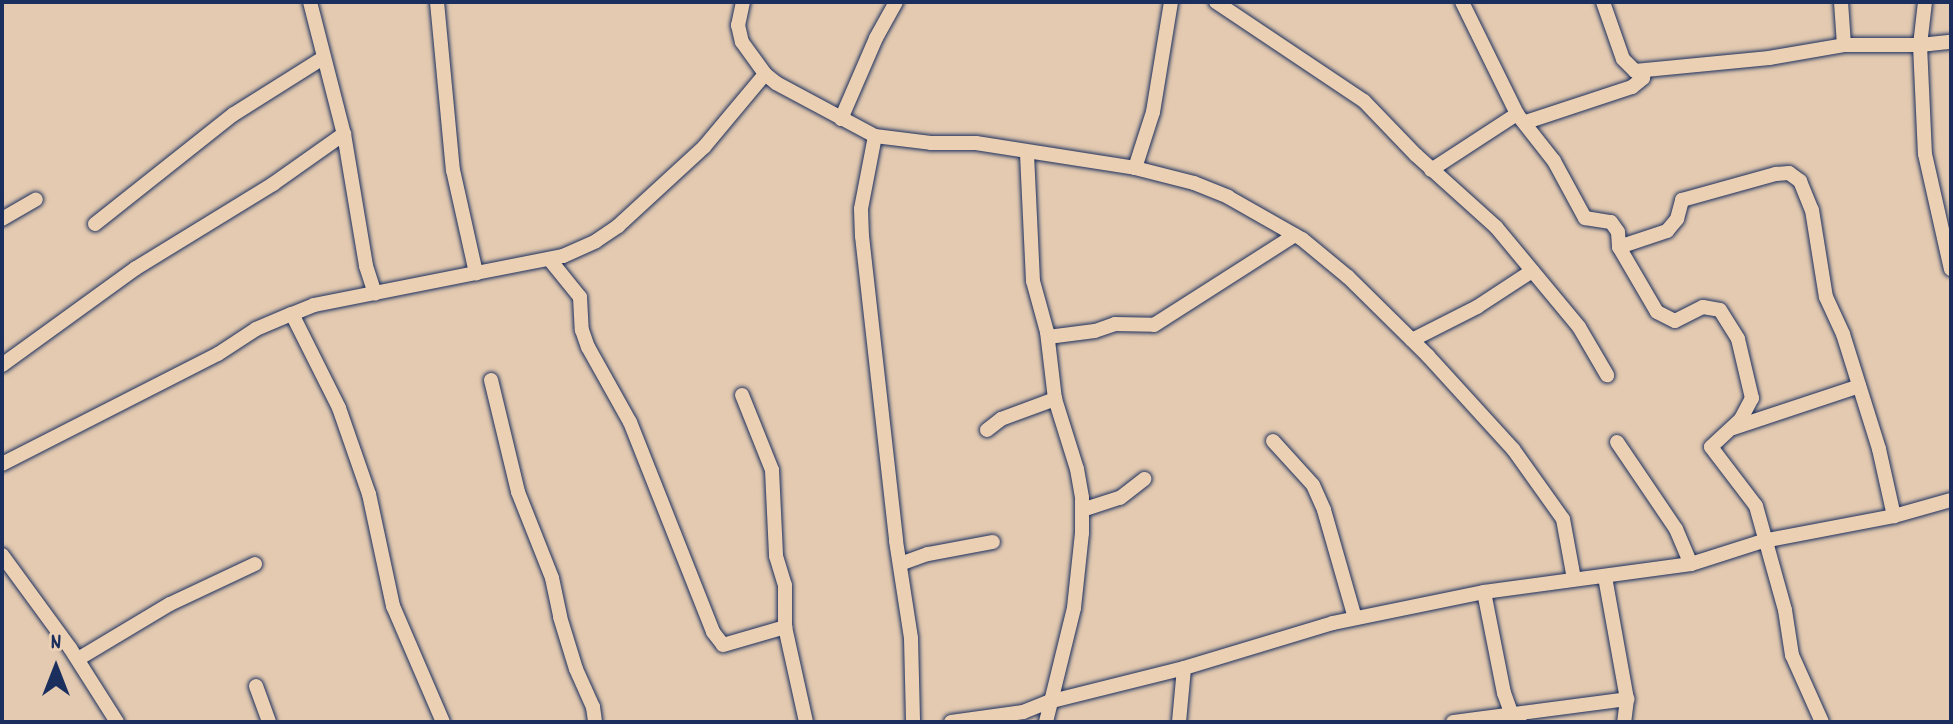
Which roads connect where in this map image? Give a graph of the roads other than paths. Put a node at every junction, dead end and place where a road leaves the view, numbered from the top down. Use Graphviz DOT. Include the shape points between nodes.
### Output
graph roads {
  1 [pos="310,2"];
  2 [pos="437,2"];
  3 [pos="743,2"];
  4 [pos="896,2"];
  5 [pos="1171,2"];
  6 [pos="1216,2"];
  7 [pos="1462,2"];
  8 [pos="1603,2"];
  9 [pos="1841,2"];
  10 [pos="1925,2"];
  11 [pos="1951,42"];
  12 [pos="1844,45"];
  13 [pos="1920,45"];
  14 [pos="323,58"];
  15 [pos="1644,71"];
  16 [pos="765,74"];
  17 [pos="1522,118"];
  18 [pos="841,119"];
  19 [pos="344,134"];
  20 [pos="875,136"];
  21 [pos="1027,154"];
  22 [pos="1135,168"];
  23 [pos="1431,170"];
  24 [pos="36,199"];
  25 [pos="2,219"];
  26 [pos="95,224"];
  27 [pos="1295,235"];
  28 [pos="1619,247"];
  29 [pos="550,260"];
  30 [pos="1951,269"];
  31 [pos="1532,271"];
  32 [pos="476,273"];
  33 [pos="375,294"];
  34 [pos="292,314"];
  35 [pos="1048,337"];
  36 [pos="1412,340"];
  37 [pos="2,365"];
  38 [pos="1607,375"];
  39 [pos="491,380"];
  40 [pos="1859,386"];
  41 [pos="742,395"];
  42 [pos="1055,399"];
  43 [pos="1729,429"];
  44 [pos="987,430"];
  45 [pos="1273,441"];
  46 [pos="1617,442"];
  47 [pos="2,464"];
  48 [pos="1144,479"];
  49 [pos="1951,500"];
  50 [pos="1082,510"];
  51 [pos="1894,516"];
  52 [pos="1763,541"];
  53 [pos="993,542"];
  54 [pos="5,562"];
  55 [pos="255,564"];
  56 [pos="900,564"];
  57 [pos="1691,564"];
  58 [pos="1605,577"];
  59 [pos="1574,579"];
  60 [pos="1484,592"];
  61 [pos="1355,618"];
  62 [pos="785,627"];
  63 [pos="78,659"];
  64 [pos="1184,668"];
  65 [pos="256,686"];
  66 [pos="1627,699"];
  67 [pos="1048,702"];
  68 [pos="1516,717"];
  69 [pos="117,722"];
  70 [pos="269,722"];
  71 [pos="443,722"];
  72 [pos="595,722"];
  73 [pos="806,722"];
  74 [pos="913,722"];
  75 [pos="951,722"];
  76 [pos="1046,722"];
  77 [pos="1179,722"];
  78 [pos="1453,722"];
  79 [pos="1624,722"];
  80 [pos="1822,722"];
  1 -- 14 [label="street"];
  2 -- 32 [label="street" via="453,170"];
  3 -- 16 [label="street" via="738,25 742,42"];
  4 -- 18 [label="street"];
  5 -- 22 [label="street" via="1153,112"];
  6 -- 23 [label="street" via="1364,101"];
  7 -- 17 [label="street"];
  8 -- 15 [label="street" via="1626,64"];
  9 -- 12 [label="street"];
  10 -- 13 [label="street"];
  11 -- 13 [label="street"];
  12 -- 13 [label="street"];
  12 -- 15 [label="street"];
  13 -- 30 [label="street" via="1925,154"];
  14 -- 19 [label="street"];
  14 -- 26 [label="street" via="234,114"];
  15 -- 17 [label="street" via="1632,87"];
  16 -- 18 [label="street"];
  16 -- 29 [label="street" via="704,147 618,226 579,250"];
  17 -- 23 [label="street"];
  17 -- 28 [label="street" via="1554,161 1585,218 1611,222"];
  18 -- 20 [label="street"];
  19 -- 33 [label="street"];
  19 -- 37 [label="street" via="136,268"];
  20 -- 21 [label="street" via="976,143"];
  20 -- 56 [label="street" via="861,209 862,236"];
  21 -- 22 [label="street"];
  21 -- 35 [label="street" via="1033,281"];
  22 -- 27 [label="street" via="1228,197"];
  23 -- 31 [label="street" via="1496,227"];
  24 -- 25 [label="street"];
  27 -- 35 [label="street" via="1154,325 1115,324"];
  27 -- 36 [label="street" via="1348,277"];
  28 -- 40 [label="street" via="1667,231 1682,200 1789,173 1800,181 1812,210 1826,297"];
  28 -- 43 [label="street" via="1657,312 1675,321 1711,307 1720,310 1731,326 1752,388 1750,404"];
  29 -- 32 [label="street"];
  29 -- 62 [label="street" via="580,297 588,347 630,422 713,632 723,645"];
  31 -- 36 [label="street"];
  31 -- 38 [label="street" via="1579,327"];
  32 -- 33 [label="street"];
  33 -- 34 [label="street"];
  34 -- 47 [label="street"];
  34 -- 71 [label="street" via="339,408 369,494 393,606"];
  35 -- 42 [label="street"];
  36 -- 59 [label="street" via="1550,496 1563,519"];
  39 -- 72 [label="street" via="518,492 548,567"];
  40 -- 43 [label="street"];
  40 -- 51 [label="street"];
  41 -- 62 [label="street" via="772,470"];
  42 -- 44 [label="street" via="1001,419"];
  42 -- 50 [label="street" via="1077,469"];
  43 -- 52 [label="street" via="1711,447 1756,506"];
  45 -- 61 [label="street" via="1313,485"];
  46 -- 57 [label="street" via="1676,529"];
  48 -- 50 [label="street" via="1120,498"];
  49 -- 51 [label="street"];
  50 -- 67 [label="street" via="1074,608"];
  51 -- 52 [label="street"];
  52 -- 57 [label="street"];
  52 -- 80 [label="street" via="1785,610 1792,655"];
  53 -- 56 [label="street"];
  54 -- 63 [label="street"];
  55 -- 63 [label="street" via="170,604"];
  56 -- 74 [label="street" via="911,638"];
  57 -- 58 [label="street"];
  58 -- 59 [label="street"];
  58 -- 66 [label="street"];
  59 -- 60 [label="street"];
  60 -- 61 [label="street"];
  60 -- 68 [label="street"];
  61 -- 64 [label="street"];
  62 -- 73 [label="street"];
  63 -- 69 [label="street"];
  64 -- 67 [label="street"];
  64 -- 77 [label="street"];
  65 -- 70 [label="street"];
  66 -- 68 [label="street"];
  66 -- 79 [label="street"];
  67 -- 75 [label="street" via="1023,712"];
  67 -- 76 [label="street"];
  68 -- 78 [label="street"];
}
